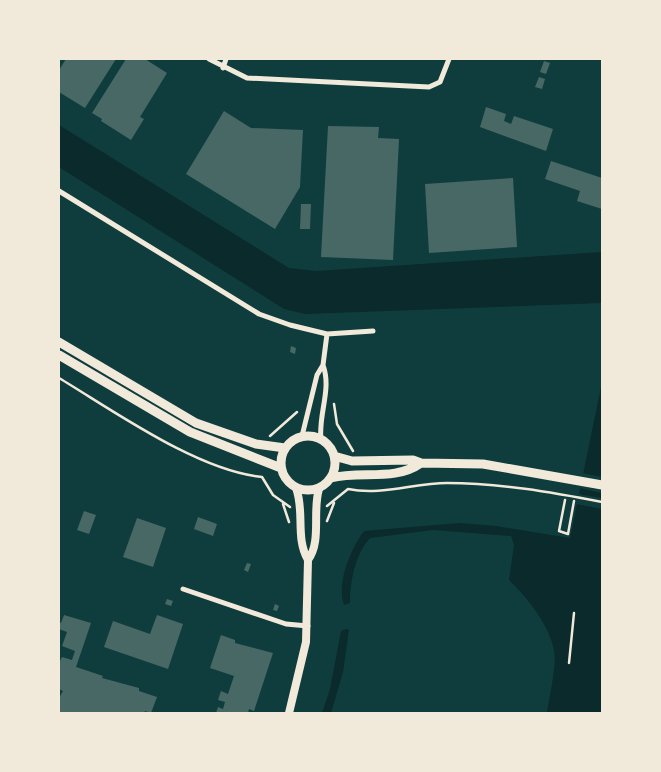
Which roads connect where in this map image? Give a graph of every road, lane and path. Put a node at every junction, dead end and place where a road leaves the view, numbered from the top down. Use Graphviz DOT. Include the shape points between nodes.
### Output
graph roads {
  1 [pos="209,59"];
  2 [pos="226,59"];
  3 [pos="449,59"];
  4 [pos="224,68"];
  5 [pos="59,190"];
  6 [pos="373,331"];
  7 [pos="328,334"];
  8 [pos="59,342"];
  9 [pos="59,355"];
  10 [pos="323,365"];
  11 [pos="59,378"];
  12 [pos="334,400"];
  13 [pos="299,409"];
  14 [pos="302,436"];
  15 [pos="322,440"];
  16 [pos="266,441"];
  17 [pos="285,448"];
  18 [pos="334,456"];
  19 [pos="355,457"];
  20 [pos="421,464"];
  21 [pos="281,468"];
  22 [pos="331,478"];
  23 [pos="602,485"];
  24 [pos="296,488"];
  25 [pos="319,489"];
  26 [pos="565,500"];
  27 [pos="334,501"];
  28 [pos="574,501"];
  29 [pos="282,502"];
  30 [pos="602,502"];
  31 [pos="323,508"];
  32 [pos="296,509"];
  33 [pos="288,519"];
  34 [pos="328,519"];
  35 [pos="308,560"];
  36 [pos="183,589"];
  37 [pos="574,614"];
  38 [pos="308,626"];
  39 [pos="570,663"];
  40 [pos="288,713"];
  1 -- 4 [label="street"];
  2 -- 4 [label="street"];
  3 -- 4 [label="street" via="442,79 436,84 420,87 247,78"];
  5 -- 7 [label="street" via="259,314"];
  6 -- 7 [label="street"];
  7 -- 10 [label="street"];
  8 -- 17 [label="main road" via="196,424 252,443"];
  9 -- 21 [label="main road" via="190,432"];
  10 -- 14 [label="street" via="317,375"];
  10 -- 15 [label="street" via="327,377"];
  11 -- 29 [label="path" via="175,447 222,467 262,477"];
  12 -- 19 [label="path" via="337,424 350,442"];
  13 -- 16 [label="path"];
  14 -- 15 [label="main road"];
  14 -- 17 [label="main road"];
  15 -- 18 [label="main road"];
  17 -- 21 [label="main road"];
  18 -- 20 [label="main road" via="352,461 413,460"];
  18 -- 22 [label="main road"];
  20 -- 22 [label="main road" via="396,473"];
  20 -- 23 [label="main road" via="475,463"];
  21 -- 24 [label="main road" via="287,482"];
  22 -- 25 [label="main road"];
  24 -- 25 [label="main road" via="307,491"];
  24 -- 35 [label="street" via="300,500 302,552"];
  25 -- 35 [label="street" via="315,501 314,552"];
  26 -- 28 [label="path" via="559,531 568,534"];
  27 -- 30 [label="path" via="348,489 378,491 446,483 497,486"];
  27 -- 31 [label="path"];
  27 -- 34 [label="path"];
  29 -- 32 [label="path"];
  29 -- 33 [label="path"];
  35 -- 38 [label="street"];
  36 -- 38 [label="street" via="286,624"];
  37 -- 39 [label="path"];
  38 -- 40 [label="street" via="302,665"];
}
